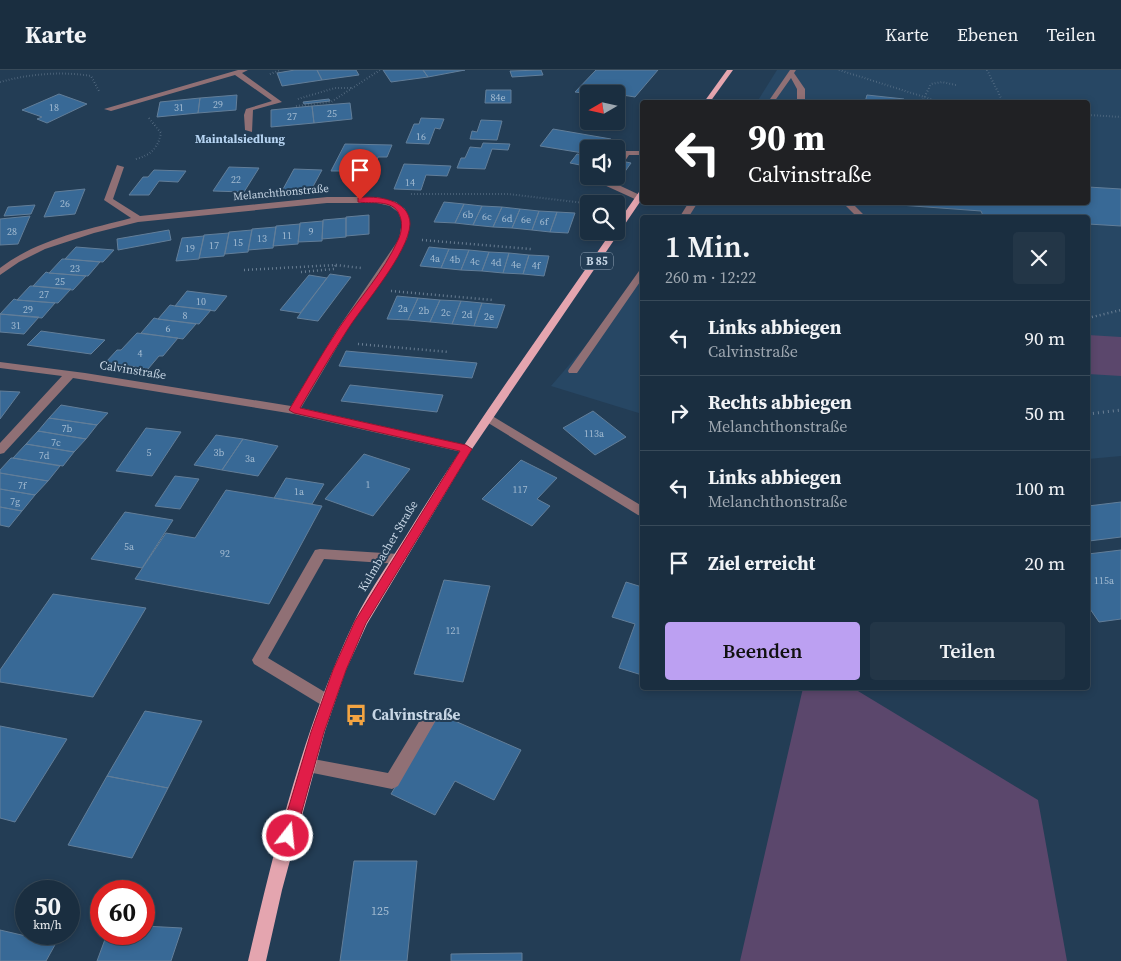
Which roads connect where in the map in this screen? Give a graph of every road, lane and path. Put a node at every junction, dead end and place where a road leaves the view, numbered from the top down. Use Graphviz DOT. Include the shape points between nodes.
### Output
graph roads {
  1 [pos="246,70"];
  2 [pos="380,70"];
  3 [pos="730,70"];
  4 [pos="839,70"];
  5 [pos="986,70"];
  6 [pos="792,72"];
  7 [pos="237,73"];
  8 [pos="0,82"];
  9 [pos="956,85"];
  10 [pos="353,88"];
  11 [pos="923,98"];
  12 [pos="708,100"];
  13 [pos="772,100"];
  14 [pos="801,100"];
  15 [pos="932,100"];
  16 [pos="1002,100"];
  17 [pos="278,102"];
  18 [pos="108,109"];
  19 [pos="1090,116"];
  20 [pos="1121,117"];
  21 [pos="249,130"];
  22 [pos="640,153"];
  23 [pos="625,156"];
  24 [pos="120,167"];
  25 [pos="613,185"];
  26 [pos="640,196"];
  27 [pos="640,197"];
  28 [pos="384,202"];
  29 [pos="580,203"];
  30 [pos="849,205"];
  31 [pos="860,215"];
  32 [pos="138,219"];
  33 [pos="403,239"];
  34 [pos="532,248"];
  35 [pos="336,265"];
  36 [pos="350,266"];
  37 [pos="244,270"];
  38 [pos="0,272"];
  39 [pos="301,272"];
  40 [pos="640,276"];
  41 [pos="370,290"];
  42 [pos="493,300"];
  43 [pos="1121,310"];
  44 [pos="1090,318"];
  45 [pos="335,342"];
  46 [pos="449,352"];
  47 [pos="0,365"];
  48 [pos="573,371"];
  49 [pos="70,374"];
  50 [pos="294,410"];
  51 [pos="1121,410"];
  52 [pos="1090,414"];
  53 [pos="489,418"];
  54 [pos="466,449"];
  55 [pos="0,450"];
  56 [pos="640,511"];
  57 [pos="400,559"];
  58 [pos="328,702"];
  59 [pos="428,720"];
  60 [pos="308,765"];
  61 [pos="257,961"];
  1 -- 7 [label="street"];
  2 -- 10 [label="path"];
  3 -- 12 [label="main road"];
  4 -- 11 [label="path"];
  5 -- 16 [label="path"];
  6 -- 13 [label="street"];
  6 -- 14 [label="street" via="801,89"];
  7 -- 17 [label="street"];
  7 -- 18 [label="street"];
  8 -- 18 [label="path" via="35,74 77,72 91,76"];
  9 -- 11 [label="path" via="931,84"];
  10 -- 17 [label="path" via="335,88"];
  10 -- 17 [label="path" via="331,102 282,108"];
  11 -- 15 [label="path"];
  17 -- 21 [label="street" via="250,109"];
  18 -- 24 [label="path" via="150,118 161,133 156,150"];
  19 -- 20 [label="path"];
  22 -- 23 [label="street"];
  24 -- 32 [label="street" via="108,200"];
  25 -- 26 [label="street"];
  27 -- 53 [label="main road, Kulmbacher Straße / B 85"];
  28 -- 29 [label="path" via="414,193 488,193"];
  28 -- 32 [label="street, Melanchthonstraße" via="327,200"];
  28 -- 33 [label="street, Melanchthonstraße" via="402,210 406,222"];
  30 -- 31 [label="street"];
  32 -- 38 [label="street, Melanchthonstraße" via="42,247"];
  33 -- 34 [label="path"];
  33 -- 41 [label="street"];
  35 -- 36 [label="path"];
  35 -- 37 [label="path"];
  35 -- 39 [label="path" via="334,268"];
  40 -- 48 [label="street"];
  41 -- 42 [label="path"];
  41 -- 45 [label="street"];
  43 -- 44 [label="path"];
  45 -- 46 [label="path"];
  45 -- 50 [label="street"];
  47 -- 49 [label="street, Calvinstraße"];
  49 -- 50 [label="street, Calvinstraße"];
  49 -- 55 [label="street"];
  50 -- 54 [label="street, Calvinstraße"];
  51 -- 52 [label="path"];
  53 -- 54 [label="main road, Kulmbacher Straße / B 85"];
  53 -- 56 [label="street"];
  54 -- 57 [label="main road, Kulmbacher Straße / B 85"];
  57 -- 58 [label="main road, Kulmbacher Straße / B 85" via="361,621"];
  57 -- 58 [label="street" via="320,554 259,660"];
  58 -- 60 [label="main road, Kulmbacher Straße / B 85"];
  59 -- 60 [label="street" via="392,781"];
  60 -- 61 [label="main road, Kulmbacher Straße / B 85"];
}
